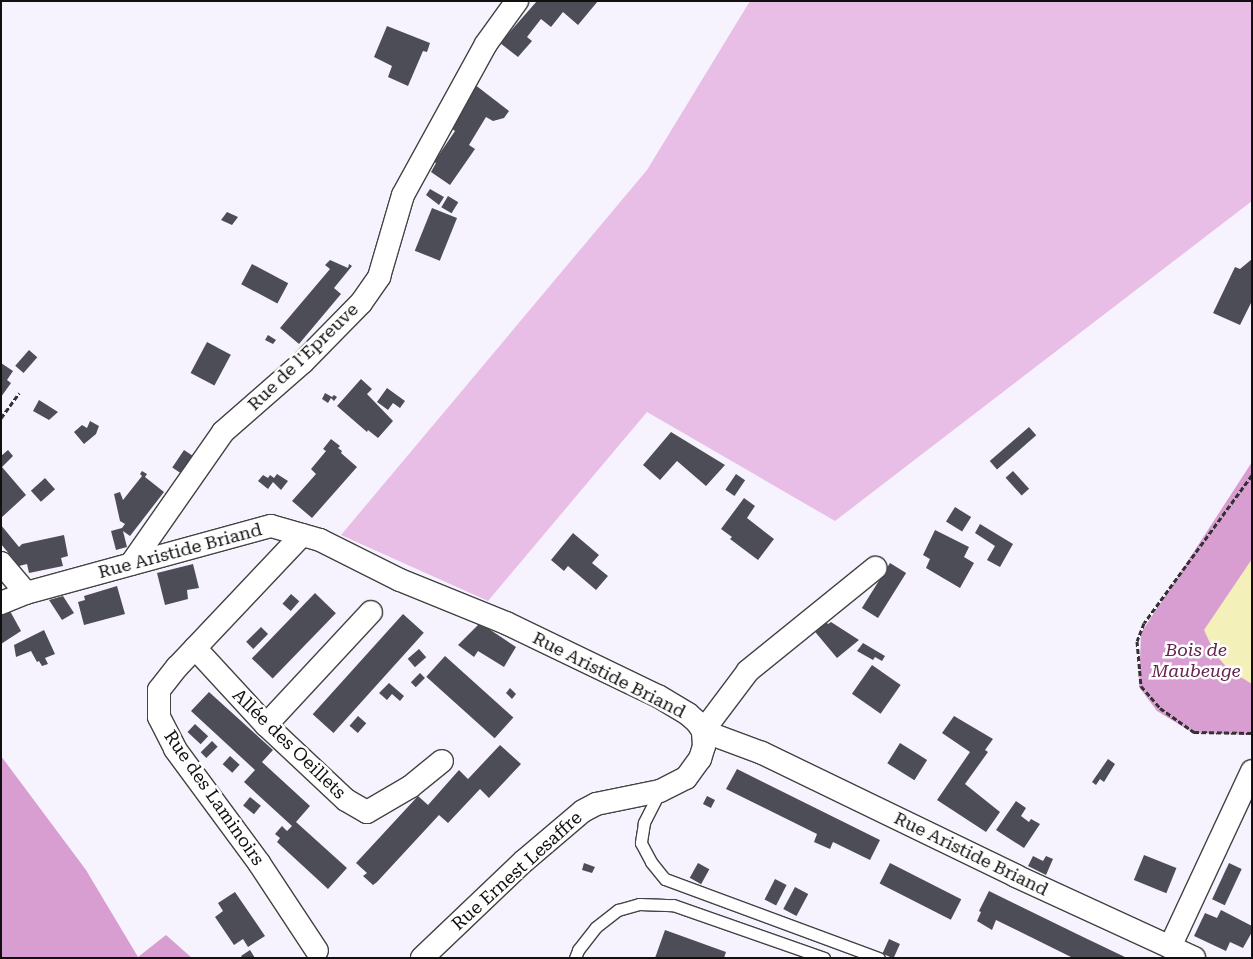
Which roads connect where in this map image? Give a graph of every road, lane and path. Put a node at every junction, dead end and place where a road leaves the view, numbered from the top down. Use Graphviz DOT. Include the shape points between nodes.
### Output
graph roads {
  1 [pos="517,1"];
  2 [pos="19,394"];
  3 [pos="1,418"];
  4 [pos="1252,475"];
  5 [pos="302,535"];
  6 [pos="1,563"];
  7 [pos="131,564"];
  8 [pos="875,568"];
  9 [pos="26,593"];
  10 [pos="1,603"];
  11 [pos="371,612"];
  12 [pos="195,648"];
  13 [pos="266,725"];
  14 [pos="703,731"];
  15 [pos="1252,733"];
  16 [pos="442,761"];
  17 [pos="1252,770"];
  18 [pos="660,791"];
  19 [pos="317,951"];
  20 [pos="1168,952"];
  21 [pos="422,958"];
  22 [pos="575,958"];
  23 [pos="824,958"];
  24 [pos="879,958"];
  25 [pos="1194,958"];
  1 -- 7 [label="street, Rue de l'Epreuve" via="486,44 404,196 379,277 304,362 223,432"];
  2 -- 3 [label="path"];
  4 -- 15 [label="path" via="1144,622 1137,641 1141,686 1160,708 1194,732"];
  5 -- 7 [label="street, Rue Aristide Briand" via="271,526"];
  5 -- 12 [label="street, Rue des Laminoirs"];
  5 -- 14 [label="street, Rue Aristide Briand" via="320,540 400,580 506,623 658,696 688,714"];
  6 -- 9 [label="street"];
  7 -- 9 [label="street, Rue Aristide Briand"];
  8 -- 14 [label="street" via="748,671"];
  9 -- 10 [label="street, Rue Aristide Briand"];
  11 -- 13 [label="street"];
  12 -- 13 [label="street, Allée des Oeillets"];
  12 -- 19 [label="street, Rue des Laminoirs" via="160,690 159,716 176,749 259,863"];
  13 -- 16 [label="street, Allée des Oeillets" via="346,800 367,812 410,787"];
  14 -- 18 [label="street, Rue Ernest Lesaffre" via="704,746 693,771 675,785"];
  14 -- 20 [label="street, Rue Aristide Briand" via="762,753"];
  17 -- 20 [label="street"];
  18 -- 21 [label="street, Rue Ernest Lesaffre" via="596,804 583,811 524,861"];
  18 -- 24 [label="lane" via="644,823 641,843 665,879"];
  20 -- 25 [label="street, Rue Aristide Briand"];
  22 -- 23 [label="lane" via="596,927 618,910 639,904 672,905"];
}
